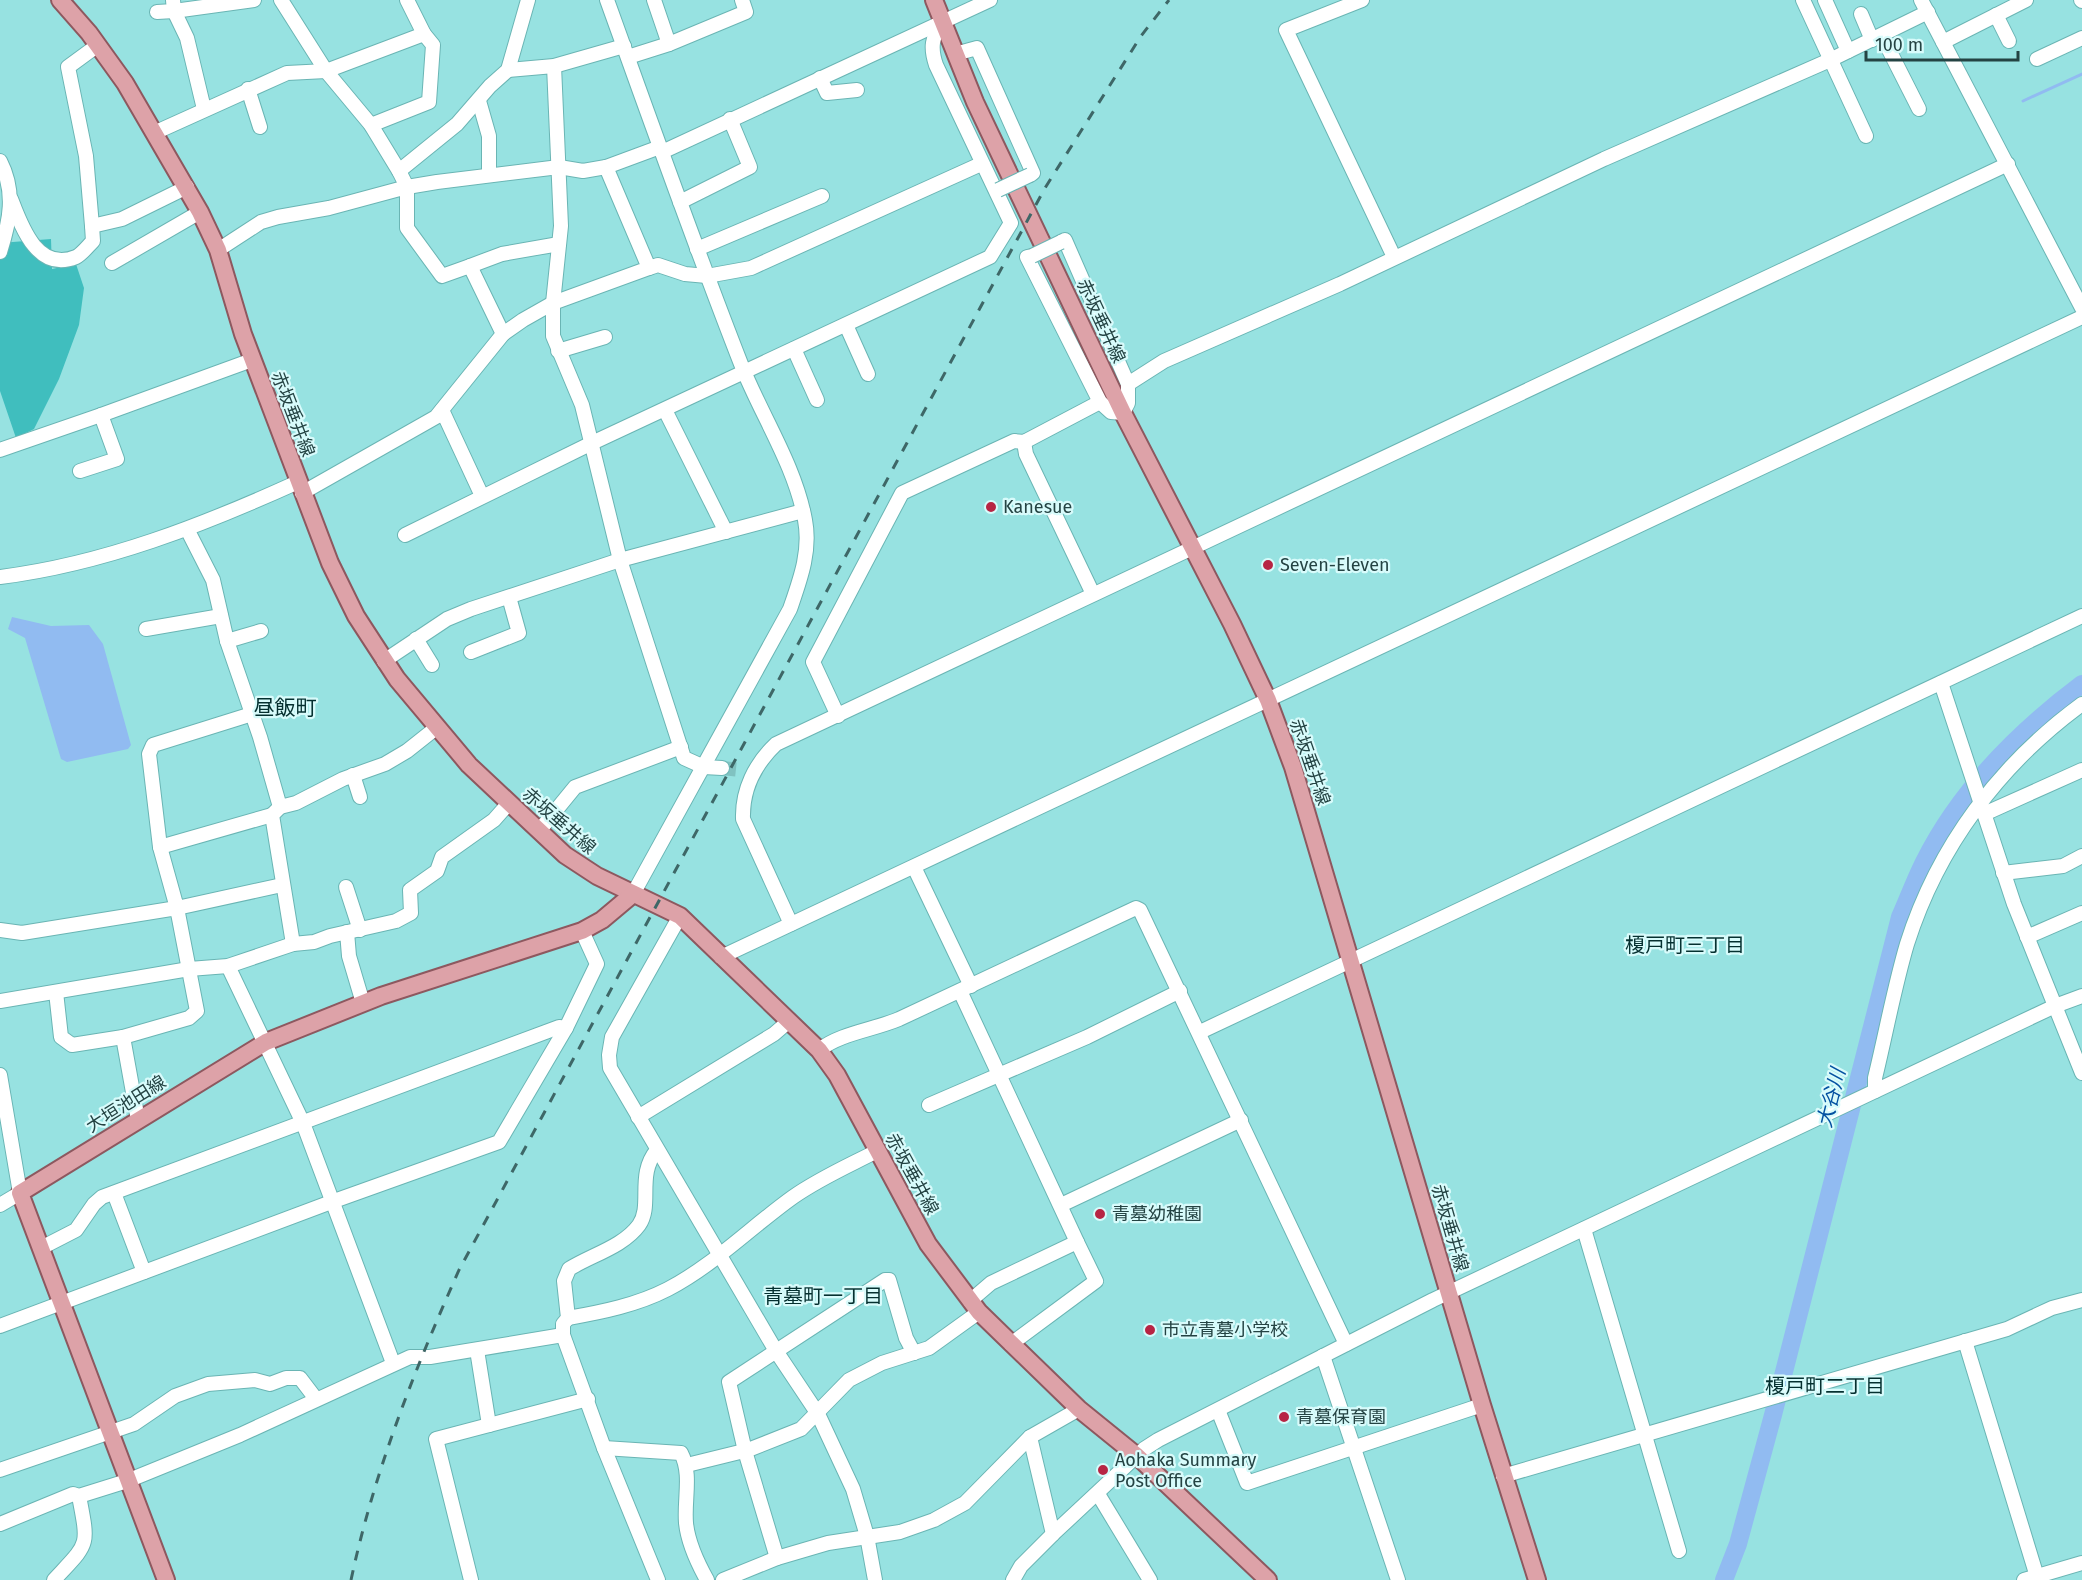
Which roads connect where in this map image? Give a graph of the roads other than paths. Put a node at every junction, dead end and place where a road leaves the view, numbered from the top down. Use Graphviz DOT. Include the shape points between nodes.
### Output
graph roads {
  1 [pos="60,0"];
  2 [pos="254,0"];
  3 [pos="282,0"];
  4 [pos="407,0"];
  5 [pos="528,0"];
  6 [pos="608,0"];
  7 [pos="654,0"];
  8 [pos="742,0"];
  9 [pos="934,0"];
  10 [pos="990,0"];
  11 [pos="1362,0"];
  12 [pos="1803,0"];
  13 [pos="1825,0"];
  14 [pos="2026,0"];
  15 [pos="174,5"];
  16 [pos="1925,6"];
  17 [pos="157,12"];
  18 [pos="1861,14"];
  19 [pos="1996,15"];
  20 [pos="942,22"];
  21 [pos="424,34"];
  22 [pos="1877,38"];
  23 [pos="2082,38"];
  24 [pos="2009,41"];
  25 [pos="1943,42"];
  26 [pos="669,44"];
  27 [pos="98,45"];
  28 [pos="626,51"];
  29 [pos="1848,51"];
  30 [pos="956,54"];
  31 [pos="2037,59"];
  32 [pos="1830,60"];
  33 [pos="554,66"];
  34 [pos="508,70"];
  35 [pos="326,71"];
  36 [pos="820,78"];
  37 [pos="248,89"];
  38 [pos="857,90"];
  39 [pos="479,101"];
  40 [pos="204,109"];
  41 [pos="1919,109"];
  42 [pos="730,120"];
  43 [pos="371,125"];
  44 [pos="260,127"];
  45 [pos="154,134"];
  46 [pos="1866,136"];
  47 [pos="661,149"];
  48 [pos="0,162"];
  49 [pos="981,164"];
  50 [pos="2008,164"];
  51 [pos="559,166"];
  52 [pos="606,167"];
  53 [pos="399,171"];
  54 [pos="489,174"];
  55 [pos="187,187"];
  56 [pos="407,187"];
  57 [pos="996,191"];
  58 [pos="822,196"];
  59 [pos="11,199"];
  60 [pos="680,202"];
  61 [pos="200,212"];
  62 [pos="92,226"];
  63 [pos="559,244"];
  64 [pos="697,249"];
  65 [pos="218,250"];
  66 [pos="0,252"];
  67 [pos="1394,257"];
  68 [pos="112,263"];
  69 [pos="470,266"];
  70 [pos="649,268"];
  71 [pos="707,276"];
  72 [pos="553,303"];
  73 [pos="2082,308"];
  74 [pos="846,325"];
  75 [pos="503,334"];
  76 [pos="604,337"];
  77 [pos="794,349"];
  78 [pos="558,351"];
  79 [pos="252,360"];
  80 [pos="745,372"];
  81 [pos="868,374"];
  82 [pos="1128,384"];
  83 [pos="817,400"];
  84 [pos="1100,402"];
  85 [pos="442,410"];
  86 [pos="665,410"];
  87 [pos="1123,412"];
  88 [pos="101,415"];
  89 [pos="1024,442"];
  90 [pos="592,443"];
  91 [pos="0,450"];
  92 [pos="80,471"];
  93 [pos="300,488"];
  94 [pos="482,496"];
  95 [pos="803,511"];
  96 [pos="187,529"];
  97 [pos="726,532"];
  98 [pos="405,535"];
  99 [pos="1193,549"];
  100 [pos="620,560"];
  101 [pos="0,577"];
  102 [pos="1093,594"];
  103 [pos="509,597"];
  104 [pos="221,616"];
  105 [pos="2082,616"];
  106 [pos="146,628"];
  107 [pos="261,631"];
  108 [pos="416,639"];
  109 [pos="227,641"];
  110 [pos="471,652"];
  111 [pos="384,661"];
  112 [pos="432,665"];
  113 [pos="1941,683"];
  114 [pos="1268,700"];
  115 [pos="2082,704"];
  116 [pos="252,714"];
  117 [pos="838,716"];
  118 [pos="436,728"];
  119 [pos="681,747"];
  120 [pos="704,766"];
  121 [pos="722,768"];
  122 [pos="2082,770"];
  123 [pos="353,775"];
  124 [pos="360,797"];
  125 [pos="509,803"];
  126 [pos="1982,805"];
  127 [pos="276,811"];
  128 [pos="539,831"];
  129 [pos="160,847"];
  130 [pos="2082,856"];
  131 [pos="914,867"];
  132 [pos="2003,873"];
  133 [pos="282,885"];
  134 [pos="345,887"];
  135 [pos="633,894"];
  136 [pos="177,909"];
  137 [pos="2082,913"];
  138 [pos="680,916"];
  139 [pos="791,924"];
  140 [pos="0,930"];
  141 [pos="353,931"];
  142 [pos="582,931"];
  143 [pos="2027,937"];
  144 [pos="293,944"];
  145 [pos="721,957"];
  146 [pos="1352,961"];
  147 [pos="228,966"];
  148 [pos="189,969"];
  149 [pos="966,988"];
  150 [pos="1180,991"];
  151 [pos="56,992"];
  152 [pos="2082,996"];
  153 [pos="0,1001"];
  154 [pos="363,1003"];
  155 [pos="2055,1006"];
  156 [pos="789,1021"];
  157 [pos="566,1028"];
  158 [pos="1200,1032"];
  159 [pos="123,1037"];
  160 [pos="266,1042"];
  161 [pos="819,1050"];
  162 [pos="2082,1073"];
  163 [pos="0,1075"];
  164 [pos="1000,1076"];
  165 [pos="1,1091"];
  166 [pos="1872,1092"];
  167 [pos="929,1105"];
  168 [pos="638,1117"];
  169 [pos="138,1120"];
  170 [pos="1241,1120"];
  171 [pos="303,1123"];
  172 [pos="657,1150"];
  173 [pos="877,1151"];
  174 [pos="20,1193"];
  175 [pos="114,1193"];
  176 [pos="334,1201"];
  177 [pos="0,1205"];
  178 [pos="1061,1205"];
  179 [pos="1584,1229"];
  180 [pos="1077,1242"];
  181 [pos="41,1248"];
  182 [pos="719,1255"];
  183 [pos="144,1272"];
  184 [pos="1448,1293"];
  185 [pos="2082,1300"];
  186 [pos="62,1302"];
  187 [pos="975,1306"];
  188 [pos="568,1318"];
  189 [pos="0,1326"];
  190 [pos="563,1335"];
  191 [pos="1965,1341"];
  192 [pos="1011,1344"];
  193 [pos="1346,1344"];
  194 [pos="477,1350"];
  195 [pos="776,1351"];
  196 [pos="914,1353"];
  197 [pos="1323,1356"];
  198 [pos="393,1363"];
  199 [pos="316,1399"];
  200 [pos="588,1399"];
  201 [pos="1482,1405"];
  202 [pos="1079,1409"];
  203 [pos="1218,1410"];
  204 [pos="818,1414"];
  205 [pos="489,1425"];
  206 [pos="110,1432"];
  207 [pos="1645,1434"];
  208 [pos="1030,1437"];
  209 [pos="1355,1446"];
  210 [pos="604,1448"];
  211 [pos="745,1451"];
  212 [pos="1137,1456"];
  213 [pos="687,1465"];
  214 [pos="0,1470"];
  215 [pos="1503,1476"];
  216 [pos="128,1481"];
  217 [pos="1098,1494"];
  218 [pos="79,1496"];
  219 [pos="0,1524"];
  220 [pos="1053,1534"];
  221 [pos="867,1536"];
  222 [pos="1679,1551"];
  223 [pos="777,1558"];
  224 [pos="2082,1563"];
  225 [pos="2033,1579"];
  226 [pos="54,1580"];
  227 [pos="166,1580"];
  228 [pos="471,1580"];
  229 [pos="658,1580"];
  230 [pos="707,1580"];
  231 [pos="723,1580"];
  232 [pos="874,1580"];
  233 [pos="1013,1580"];
  234 [pos="1150,1580"];
  235 [pos="1268,1580"];
  236 [pos="1398,1580"];
  237 [pos="1537,1580"];
  1 -- 27 [label="main road, 赤坂垂井線"];
  2 -- 15 [label="street"];
  3 -- 35 [label="street"];
  4 -- 21 [label="street"];
  5 -- 34 [label="street"];
  6 -- 28 [label="street"];
  7 -- 26 [label="street"];
  8 -- 26 [label="street" via="746,12"];
  9 -- 20 [label="main road, 赤坂垂井線"];
  10 -- 20 [label="street"];
  11 -- 67 [label="street" via="1286,30"];
  12 -- 32 [label="street"];
  13 -- 29 [label="street"];
  14 -- 19 [label="street"];
  15 -- 17 [label="street"];
  15 -- 40 [label="street" via="187,38"];
  16 -- 22 [label="street"];
  16 -- 25 [label="street"];
  18 -- 22 [label="street"];
  19 -- 24 [label="street"];
  19 -- 25 [label="street"];
  20 -- 30 [label="main road, 赤坂垂井線"];
  20 -- 36 [label="street"];
  20 -- 49 [label="street" via="933,37 931,51"];
  21 -- 35 [label="street"];
  21 -- 43 [label="street" via="433,45 429,102"];
  22 -- 29 [label="street"];
  22 -- 41 [label="street"];
  23 -- 31 [label="street"];
  25 -- 50 [label="street"];
  26 -- 28 [label="street"];
  27 -- 45 [label="main road, 赤坂垂井線"];
  27 -- 62 [label="street" via="68,67 86,156"];
  28 -- 33 [label="street"];
  28 -- 47 [label="street"];
  29 -- 32 [label="street"];
  30 -- 57 [label="street, bridge" via="977,48 1033,173"];
  30 -- 87 [label="main road, 赤坂垂井線" via="975,102"];
  32 -- 46 [label="street"];
  32 -- 67 [label="street"];
  33 -- 34 [label="street"];
  33 -- 51 [label="street"];
  34 -- 39 [label="street"];
  35 -- 37 [label="street" via="287,73"];
  35 -- 43 [label="street"];
  36 -- 38 [label="street" via="827,93"];
  36 -- 42 [label="street"];
  37 -- 40 [label="street"];
  37 -- 44 [label="street"];
  39 -- 53 [label="street"];
  39 -- 54 [label="street" via="489,136"];
  40 -- 45 [label="street"];
  42 -- 47 [label="street"];
  42 -- 60 [label="street" via="750,167"];
  43 -- 53 [label="street"];
  45 -- 55 [label="main road, 赤坂垂井線"];
  47 -- 52 [label="street"];
  47 -- 60 [label="street"];
  48 -- 59 [label="street"];
  49 -- 57 [label="street"];
  49 -- 71 [label="street" via="787,254 751,268"];
  50 -- 73 [label="street"];
  50 -- 99 [label="street"];
  51 -- 52 [label="street" via="583,171"];
  51 -- 54 [label="street"];
  51 -- 63 [label="street"];
  52 -- 70 [label="street"];
  53 -- 56 [label="street"];
  54 -- 56 [label="street"];
  55 -- 61 [label="main road, 赤坂垂井線"];
  55 -- 62 [label="street" via="122,219"];
  56 -- 65 [label="street" via="261,222"];
  56 -- 69 [label="street" via="407,228 442,276"];
  57 -- 74 [label="street" via="1011,223 990,257"];
  58 -- 64 [label="street"];
  59 -- 62 [label="street" via="21,227 38,253 55,259 76,257 93,241"];
  59 -- 66 [label="street"];
  60 -- 64 [label="street"];
  61 -- 65 [label="main road, 赤坂垂井線"];
  61 -- 68 [label="street"];
  63 -- 69 [label="street" via="502,254"];
  63 -- 72 [label="street"];
  64 -- 71 [label="street"];
  65 -- 79 [label="main road, 赤坂垂井線"];
  67 -- 82 [label="street" via="1164,361"];
  69 -- 75 [label="street"];
  70 -- 71 [label="street" via="658,266"];
  70 -- 72 [label="street"];
  71 -- 80 [label="street"];
  72 -- 75 [label="street"];
  72 -- 78 [label="street" via="553,336"];
  73 -- 114 [label="street"];
  74 -- 77 [label="street"];
  74 -- 81 [label="street"];
  75 -- 85 [label="street"];
  76 -- 78 [label="street"];
  77 -- 80 [label="street"];
  77 -- 83 [label="street"];
  78 -- 90 [label="street" via="582,405"];
  79 -- 88 [label="street"];
  79 -- 93 [label="main road, 赤坂垂井線"];
  80 -- 86 [label="street"];
  80 -- 95 [label="street" via="793,479"];
  82 -- 84 [label="street, bridge" via="1065,240 1028,257"];
  82 -- 87 [label="street" via="1128,403"];
  84 -- 87 [label="street" via="1111,411"];
  84 -- 89 [label="street"];
  85 -- 93 [label="street" via="413,431"];
  85 -- 94 [label="street"];
  86 -- 90 [label="street"];
  86 -- 97 [label="street"];
  87 -- 99 [label="main road, 赤坂垂井線"];
  88 -- 91 [label="street"];
  88 -- 92 [label="street" via="117,459"];
  89 -- 102 [label="street" via="1026,454"];
  89 -- 117 [label="street" via="1014,441 902,493 813,662"];
  90 -- 94 [label="street"];
  90 -- 100 [label="street"];
  93 -- 96 [label="street"];
  93 -- 111 [label="main road, 赤坂垂井線" via="330,563"];
  94 -- 98 [label="street"];
  95 -- 97 [label="street"];
  95 -- 120 [label="street" via="807,546 790,609"];
  96 -- 101 [label="street" via="81,562"];
  96 -- 104 [label="street" via="213,580"];
  97 -- 100 [label="street"];
  99 -- 102 [label="street"];
  99 -- 114 [label="main road, 赤坂垂井線"];
  100 -- 103 [label="street"];
  100 -- 119 [label="street"];
  102 -- 117 [label="street"];
  103 -- 108 [label="street" via="447,619"];
  103 -- 110 [label="street" via="519,633"];
  104 -- 106 [label="street"];
  104 -- 109 [label="street"];
  105 -- 113 [label="street"];
  107 -- 109 [label="street"];
  108 -- 111 [label="street"];
  108 -- 112 [label="street"];
  109 -- 116 [label="street"];
  111 -- 118 [label="main road, 赤坂垂井線"];
  113 -- 126 [label="street"];
  113 -- 146 [label="street"];
  114 -- 131 [label="street"];
  114 -- 146 [label="main road, 赤坂垂井線" via="1293,767"];
  115 -- 126 [label="street" via="2013,762"];
  116 -- 127 [label="street"];
  116 -- 129 [label="street" via="153,745 149,754"];
  117 -- 139 [label="street" via="776,744 748,771 743,819"];
  118 -- 123 [label="street" via="385,764"];
  118 -- 125 [label="main road, 赤坂垂井線"];
  119 -- 120 [label="street" via="684,758"];
  119 -- 128 [label="street" via="575,787"];
  120 -- 121 [label="street"];
  120 -- 135 [label="street"];
  122 -- 126 [label="street"];
  123 -- 124 [label="street"];
  123 -- 127 [label="street"];
  125 -- 128 [label="main road, 赤坂垂井線"];
  125 -- 141 [label="street" via="494,820 442,857 437,871 410,890 411,914"];
  126 -- 132 [label="street"];
  126 -- 166 [label="street" via="1952,841 1907,944"];
  127 -- 129 [label="street"];
  127 -- 133 [label="street"];
  128 -- 135 [label="main road, 赤坂垂井線" via="576,864"];
  129 -- 136 [label="street"];
  130 -- 132 [label="street" via="2063,866"];
  131 -- 139 [label="street"];
  131 -- 149 [label="street"];
  132 -- 143 [label="street"];
  133 -- 136 [label="street"];
  133 -- 144 [label="street"];
  134 -- 141 [label="street"];
  135 -- 138 [label="main road, 赤坂垂井線"];
  135 -- 142 [label="main road, 大垣池田線"];
  136 -- 140 [label="street" via="22,933"];
  136 -- 148 [label="street"];
  137 -- 143 [label="street"];
  138 -- 145 [label="main road, 赤坂垂井線"];
  138 -- 168 [label="street" via="612,1037 610,1068"];
  139 -- 145 [label="street"];
  141 -- 144 [label="street"];
  141 -- 154 [label="street" via="349,956"];
  142 -- 154 [label="main road, 大垣池田線"];
  142 -- 157 [label="street" via="597,964"];
  143 -- 155 [label="street"];
  144 -- 147 [label="street"];
  145 -- 156 [label="main road, 赤坂垂井線"];
  146 -- 158 [label="street"];
  146 -- 184 [label="main road, 赤坂垂井線"];
  147 -- 148 [label="street"];
  147 -- 160 [label="street"];
  148 -- 151 [label="street"];
  148 -- 159 [label="street" via="197,1011 189,1018"];
  149 -- 150 [label="street" via="1136,908"];
  149 -- 161 [label="street" via="900,1019 833,1040"];
  149 -- 164 [label="street"];
  150 -- 158 [label="street"];
  150 -- 164 [label="street"];
  151 -- 153 [label="street"];
  151 -- 159 [label="street" via="61,1037 72,1045"];
  152 -- 155 [label="street"];
  154 -- 160 [label="main road, 大垣池田線"];
  155 -- 162 [label="street"];
  155 -- 166 [label="street"];
  156 -- 161 [label="main road, 赤坂垂井線"];
  156 -- 168 [label="street"];
  157 -- 171 [label="street" via="559,1027"];
  157 -- 176 [label="street" via="499,1142"];
  158 -- 170 [label="street"];
  159 -- 169 [label="street"];
  160 -- 169 [label="main road, 大垣池田線"];
  160 -- 171 [label="street"];
  161 -- 173 [label="main road, 赤坂垂井線" via="837,1075"];
  163 -- 165 [label="street"];
  164 -- 167 [label="street"];
  164 -- 178 [label="street"];
  165 -- 174 [label="street"];
  166 -- 179 [label="street"];
  168 -- 172 [label="street"];
  169 -- 174 [label="main road, 大垣池田線"];
  170 -- 178 [label="street"];
  170 -- 193 [label="street"];
  171 -- 175 [label="street"];
  171 -- 176 [label="street"];
  172 -- 182 [label="street"];
  172 -- 188 [label="street" via="649,1160 640,1224 569,1269 564,1281"];
  173 -- 182 [label="street" via="833,1171 793,1197"];
  173 -- 187 [label="main road, 赤坂垂井線" via="928,1244"];
  174 -- 177 [label="street"];
  174 -- 181 [label="main road"];
  175 -- 181 [label="street" via="94,1204 76,1230"];
  175 -- 183 [label="street"];
  176 -- 183 [label="street"];
  176 -- 198 [label="street"];
  178 -- 180 [label="street"];
  179 -- 184 [label="street"];
  179 -- 207 [label="street"];
  180 -- 187 [label="street" via="992,1283"];
  180 -- 192 [label="street" via="1096,1281"];
  181 -- 186 [label="main road"];
  182 -- 188 [label="street" via="667,1290 613,1310"];
  182 -- 195 [label="street"];
  183 -- 186 [label="street"];
  184 -- 193 [label="street"];
  184 -- 201 [label="main road, 赤坂垂井線"];
  185 -- 191 [label="street"];
  186 -- 189 [label="street"];
  186 -- 206 [label="main road"];
  187 -- 192 [label="main road, 赤坂垂井線"];
  187 -- 196 [label="street" via="929,1348"];
  188 -- 190 [label="street" via="562,1324"];
  190 -- 194 [label="street"];
  190 -- 200 [label="street"];
  191 -- 207 [label="street"];
  191 -- 225 [label="street"];
  192 -- 202 [label="main road, 赤坂垂井線"];
  193 -- 197 [label="street"];
  194 -- 198 [label="street" via="410,1357"];
  194 -- 205 [label="street"];
  195 -- 196 [label="street" via="889,1280"];
  195 -- 204 [label="street"];
  195 -- 211 [label="street" via="729,1382"];
  196 -- 204 [label="street" via="882,1363 849,1380"];
  197 -- 203 [label="street"];
  197 -- 209 [label="street"];
  198 -- 199 [label="street"];
  199 -- 206 [label="street" via="300,1378 270,1384 255,1380 208,1384 175,1396 134,1424"];
  199 -- 216 [label="street"];
  200 -- 205 [label="street"];
  200 -- 210 [label="street"];
  201 -- 209 [label="street"];
  201 -- 215 [label="main road, 赤坂垂井線"];
  202 -- 208 [label="street"];
  202 -- 212 [label="main road, 赤坂垂井線"];
  203 -- 209 [label="street" via="1246,1483"];
  203 -- 212 [label="street" via="1158,1440"];
  204 -- 211 [label="street" via="801,1429"];
  204 -- 221 [label="street" via="853,1489"];
  205 -- 228 [label="street" via="436,1439"];
  206 -- 214 [label="street"];
  206 -- 216 [label="main road"];
  207 -- 215 [label="street"];
  207 -- 222 [label="street"];
  208 -- 220 [label="street"];
  208 -- 221 [label="street" via="965,1503 900,1532"];
  209 -- 236 [label="street"];
  210 -- 213 [label="street" via="669,1450 681,1453"];
  210 -- 229 [label="street"];
  211 -- 213 [label="street"];
  211 -- 223 [label="street"];
  212 -- 217 [label="street"];
  212 -- 235 [label="main road, 赤坂垂井線"];
  213 -- 230 [label="street" via="686,1524"];
  215 -- 237 [label="main road, 赤坂垂井線"];
  216 -- 218 [label="street"];
  216 -- 227 [label="main road"];
  217 -- 220 [label="street"];
  217 -- 234 [label="street"];
  218 -- 219 [label="street" via="74,1494"];
  218 -- 226 [label="street" via="87,1536 83,1549"];
  220 -- 233 [label="street" via="1021,1566"];
  221 -- 223 [label="street"];
  221 -- 232 [label="street"];
  223 -- 231 [label="street"];
  224 -- 225 [label="street"];
}
